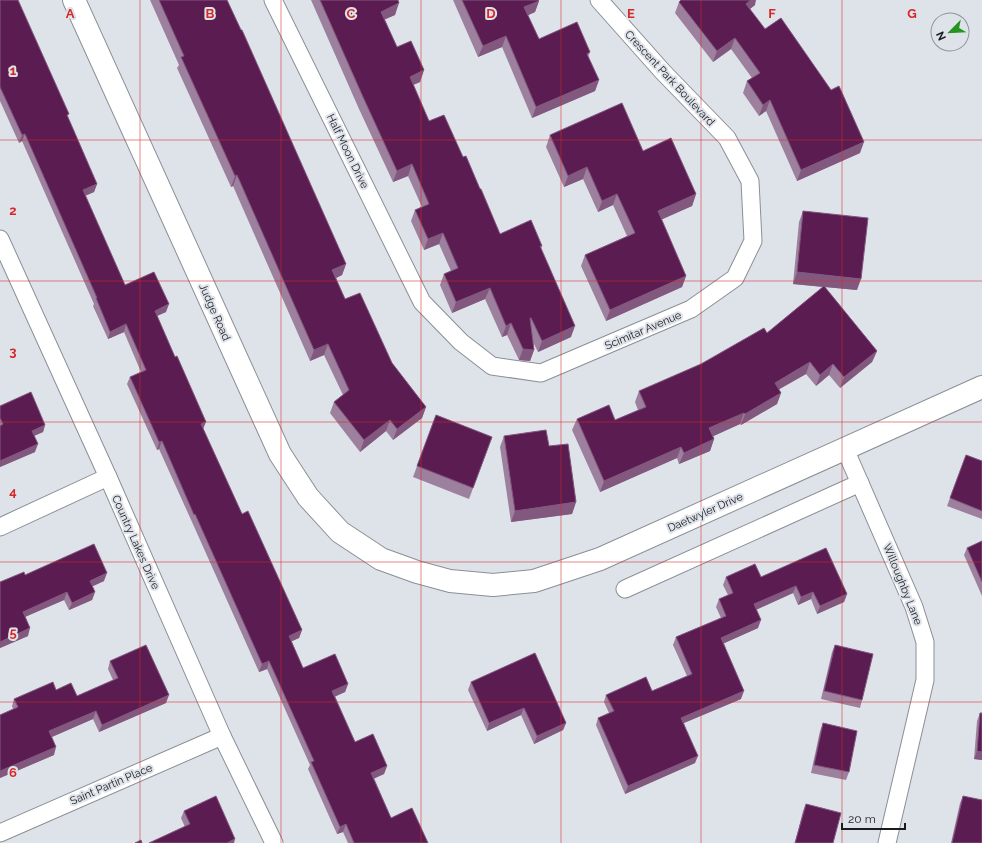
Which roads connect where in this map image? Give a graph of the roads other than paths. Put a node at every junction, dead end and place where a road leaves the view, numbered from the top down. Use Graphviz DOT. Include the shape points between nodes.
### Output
graph roads {
  1 [pos="74,0"];
  2 [pos="273,0"];
  3 [pos="599,0"];
  4 [pos="727,138"];
  5 [pos="0,239"];
  6 [pos="422,302"];
  7 [pos="982,388"];
  8 [pos="846,449"];
  9 [pos="108,477"];
  10 [pos="860,483"];
  11 [pos="0,527"];
  12 [pos="417,572"];
  13 [pos="625,589"];
  14 [pos="222,736"];
  15 [pos="0,833"];
  16 [pos="274,843"];
  17 [pos="887,843"];
  1 -- 12 [label="street, Judge Road" via="280,454 308,496 340,532 382,559"];
  2 -- 6 [label="street, Half Moon Drive"];
  3 -- 4 [label="street, Crescent Park Boulevard" via="663,72"];
  4 -- 6 [label="street, Scimitar Avenue" via="750,182 753,242 735,278 691,309 541,373 492,366 461,342"];
  5 -- 9 [label="street, Country Lakes Drive"];
  7 -- 8 [label="street, Daetwyler Drive"];
  8 -- 10 [label="street, Willoughby Lane"];
  8 -- 12 [label="street, Daetwyler Drive" via="600,559 534,581 493,585 450,581"];
  9 -- 11 [label="street"];
  9 -- 14 [label="street, Country Lakes Drive"];
  10 -- 13 [label="street"];
  10 -- 17 [label="street, Willoughby Lane" via="914,608 925,642 925,680"];
  14 -- 15 [label="street, Saint Partin Place"];
  14 -- 16 [label="street, Country Lakes Drive"];
}
